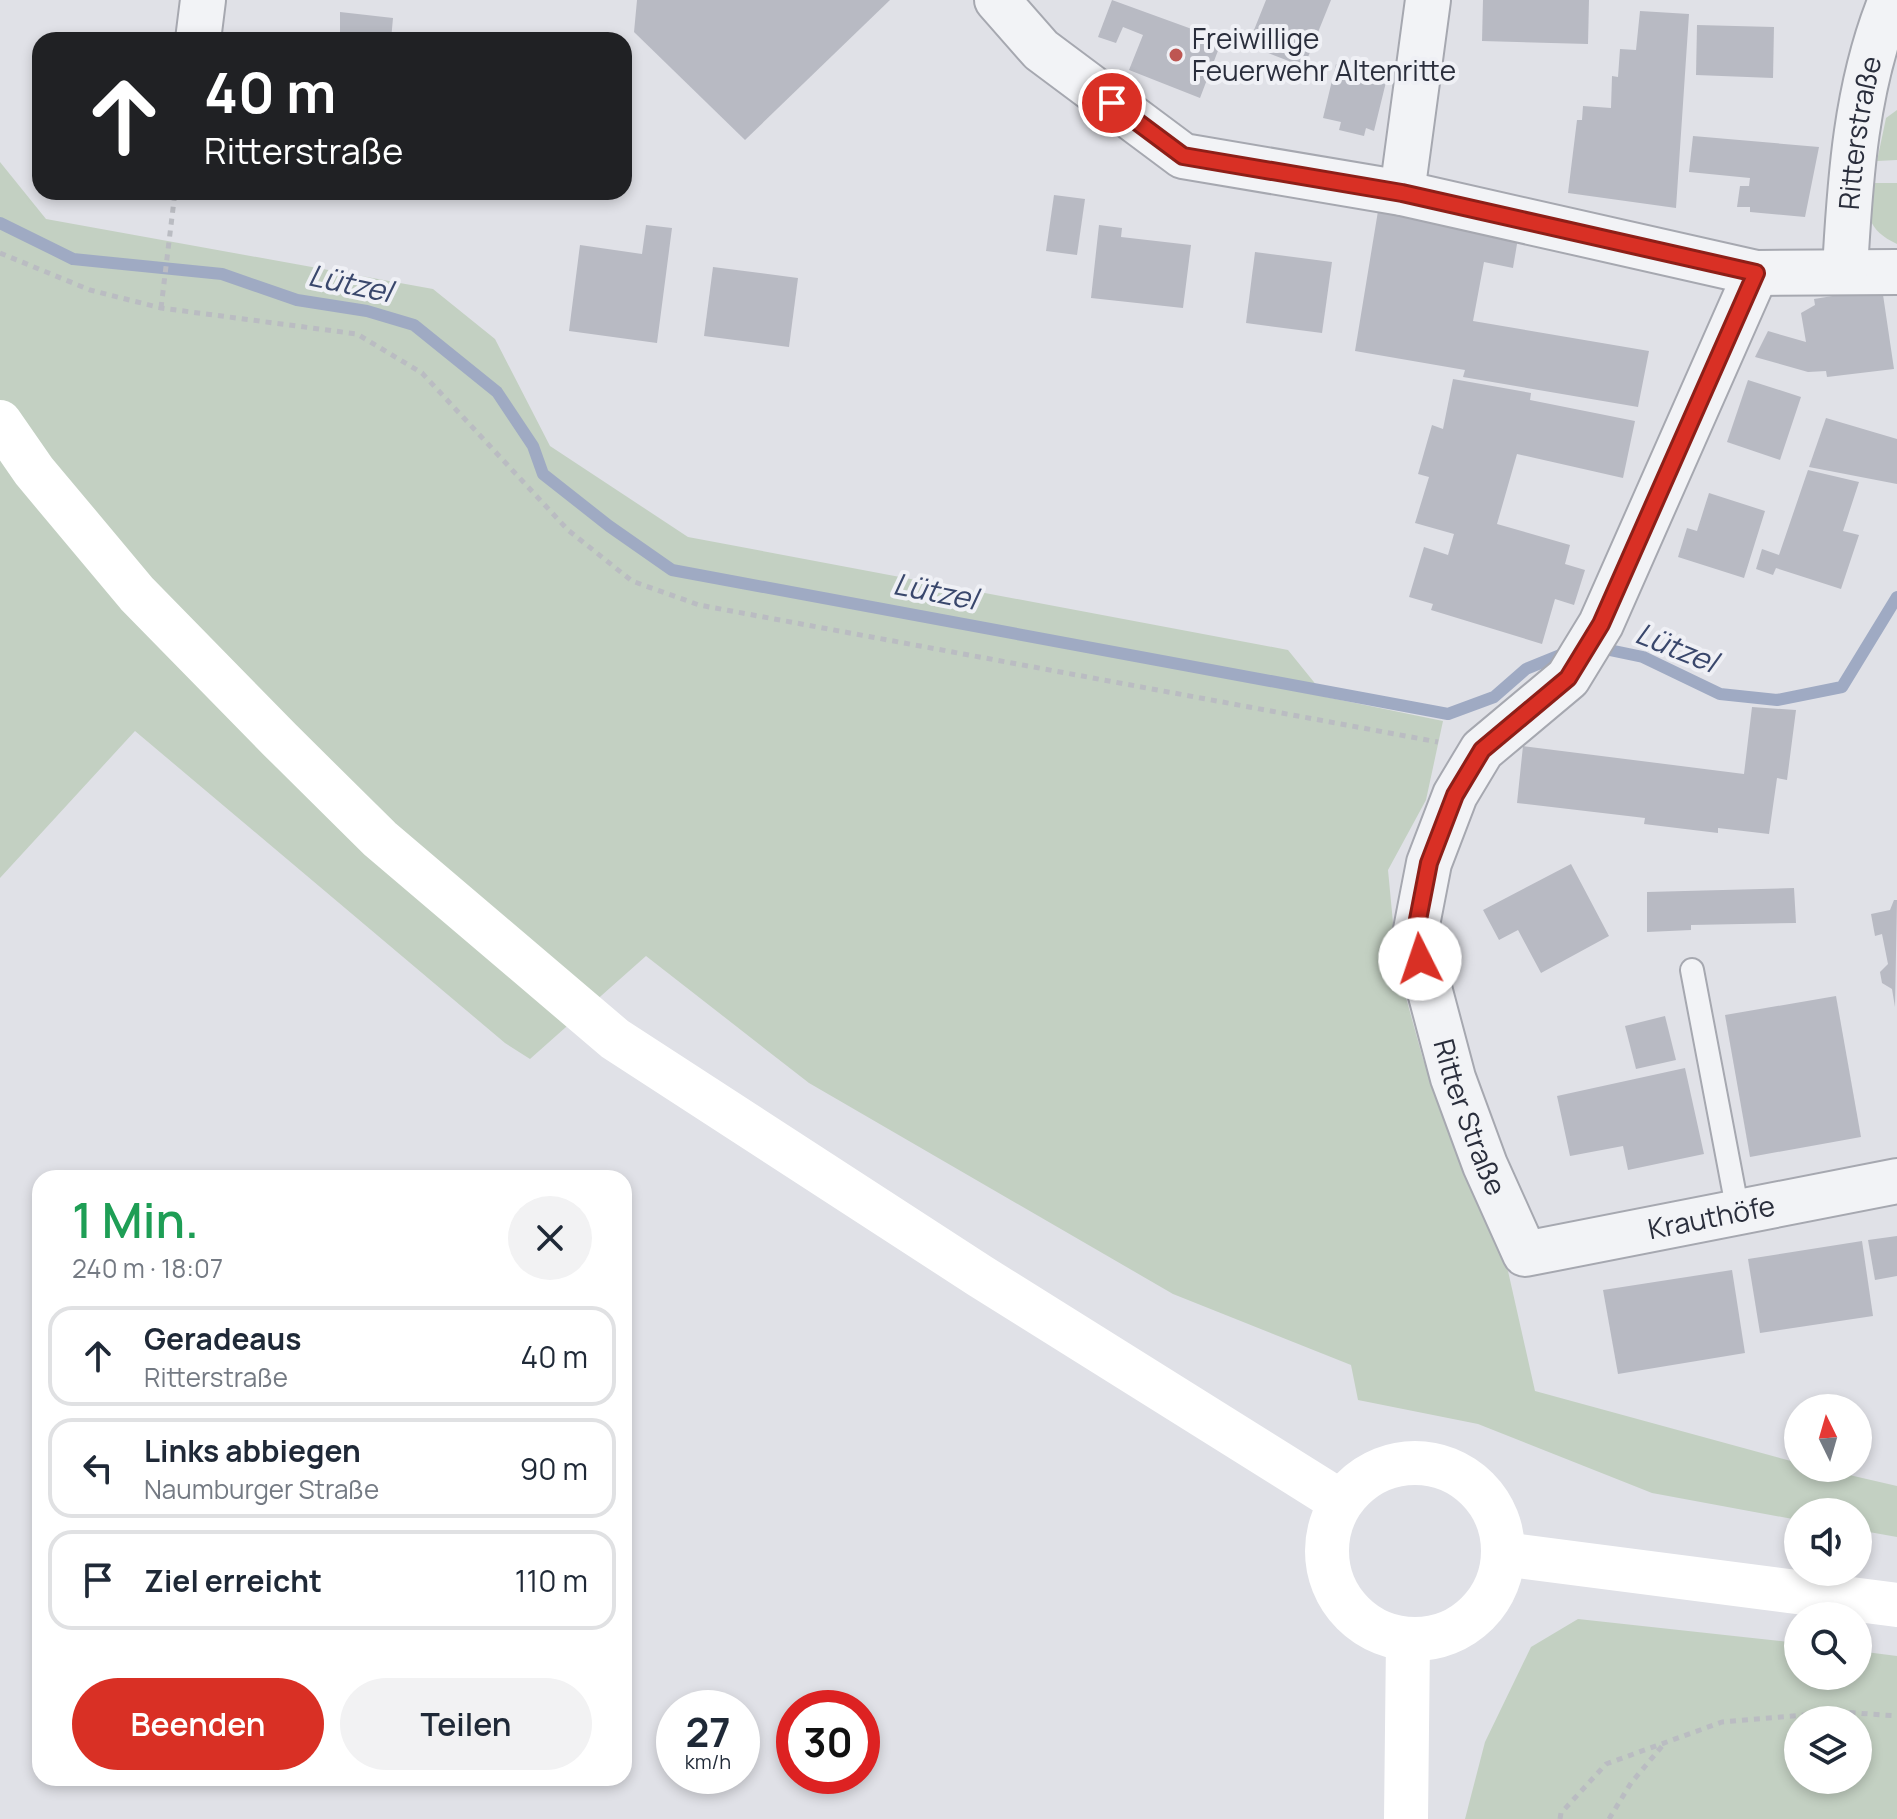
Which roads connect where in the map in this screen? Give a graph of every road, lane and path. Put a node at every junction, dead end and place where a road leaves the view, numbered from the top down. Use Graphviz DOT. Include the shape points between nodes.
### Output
graph roads {
  1 [pos="203,0"];
  2 [pos="997,0"];
  3 [pos="1428,0"];
  4 [pos="1891,0"];
  5 [pos="199,32"];
  6 [pos="1402,193"];
  7 [pos="174,200"];
  8 [pos="0,253"];
  9 [pos="1845,270"];
  10 [pos="1897,272"];
  11 [pos="1756,273"];
  12 [pos="161,308"];
  13 [pos="0,422"];
  14 [pos="1482,750"];
  15 [pos="1692,970"];
  16 [pos="1897,1181"];
  17 [pos="1738,1212"];
  18 [pos="1525,1254"];
  19 [pos="1341,1502"];
  20 [pos="1503,1554"];
  21 [pos="1897,1605"];
  22 [pos="1408,1640"];
  23 [pos="1897,1716"];
  24 [pos="1664,1745"];
  25 [pos="1406,1819"];
  26 [pos="1560,1819"];
  27 [pos="1609,1819"];
  1 -- 5 [label="street"];
  2 -- 6 [label="street" via="1041,50 1183,156"];
  3 -- 6 [label="street"];
  4 -- 9 [label="street, Ritterstraße" via="1874,41 1850,172"];
  6 -- 11 [label="street"];
  7 -- 12 [label="path"];
  8 -- 12 [label="path" via="90,290"];
  9 -- 10 [label="street"];
  9 -- 11 [label="street"];
  11 -- 14 [label="street" via="1601,624 1568,678"];
  12 -- 14 [label="path" via="357,334 422,373 568,530 632,581 699,605"];
  13 -- 19 [label="main road" via="137,594 269,729 380,839 615,1039"];
  14 -- 18 [label="street, Ritter Straße" via="1455,795 1429,863 1415,935 1453,1078"];
  15 -- 17 [label="lane"];
  16 -- 17 [label="street, Krauthöfe"];
  17 -- 18 [label="street, Krauthöfe"];
  19 -- 20 [label="main road" via="1360,1481 1385,1468 1413,1463 1441,1467 1467,1480 1487,1500 1500,1525"];
  19 -- 22 [label="main road" via="1328,1530 1326,1561 1335,1590 1353,1615 1378,1632"];
  20 -- 21 [label="main road"];
  20 -- 22 [label="main road" via="1498,1582 1484,1606 1463,1625 1437,1637"];
  22 -- 25 [label="main road"];
  23 -- 24 [label="path" via="1842,1712 1722,1722"];
  24 -- 26 [label="path" via="1606,1764"];
  24 -- 27 [label="path"];
}
